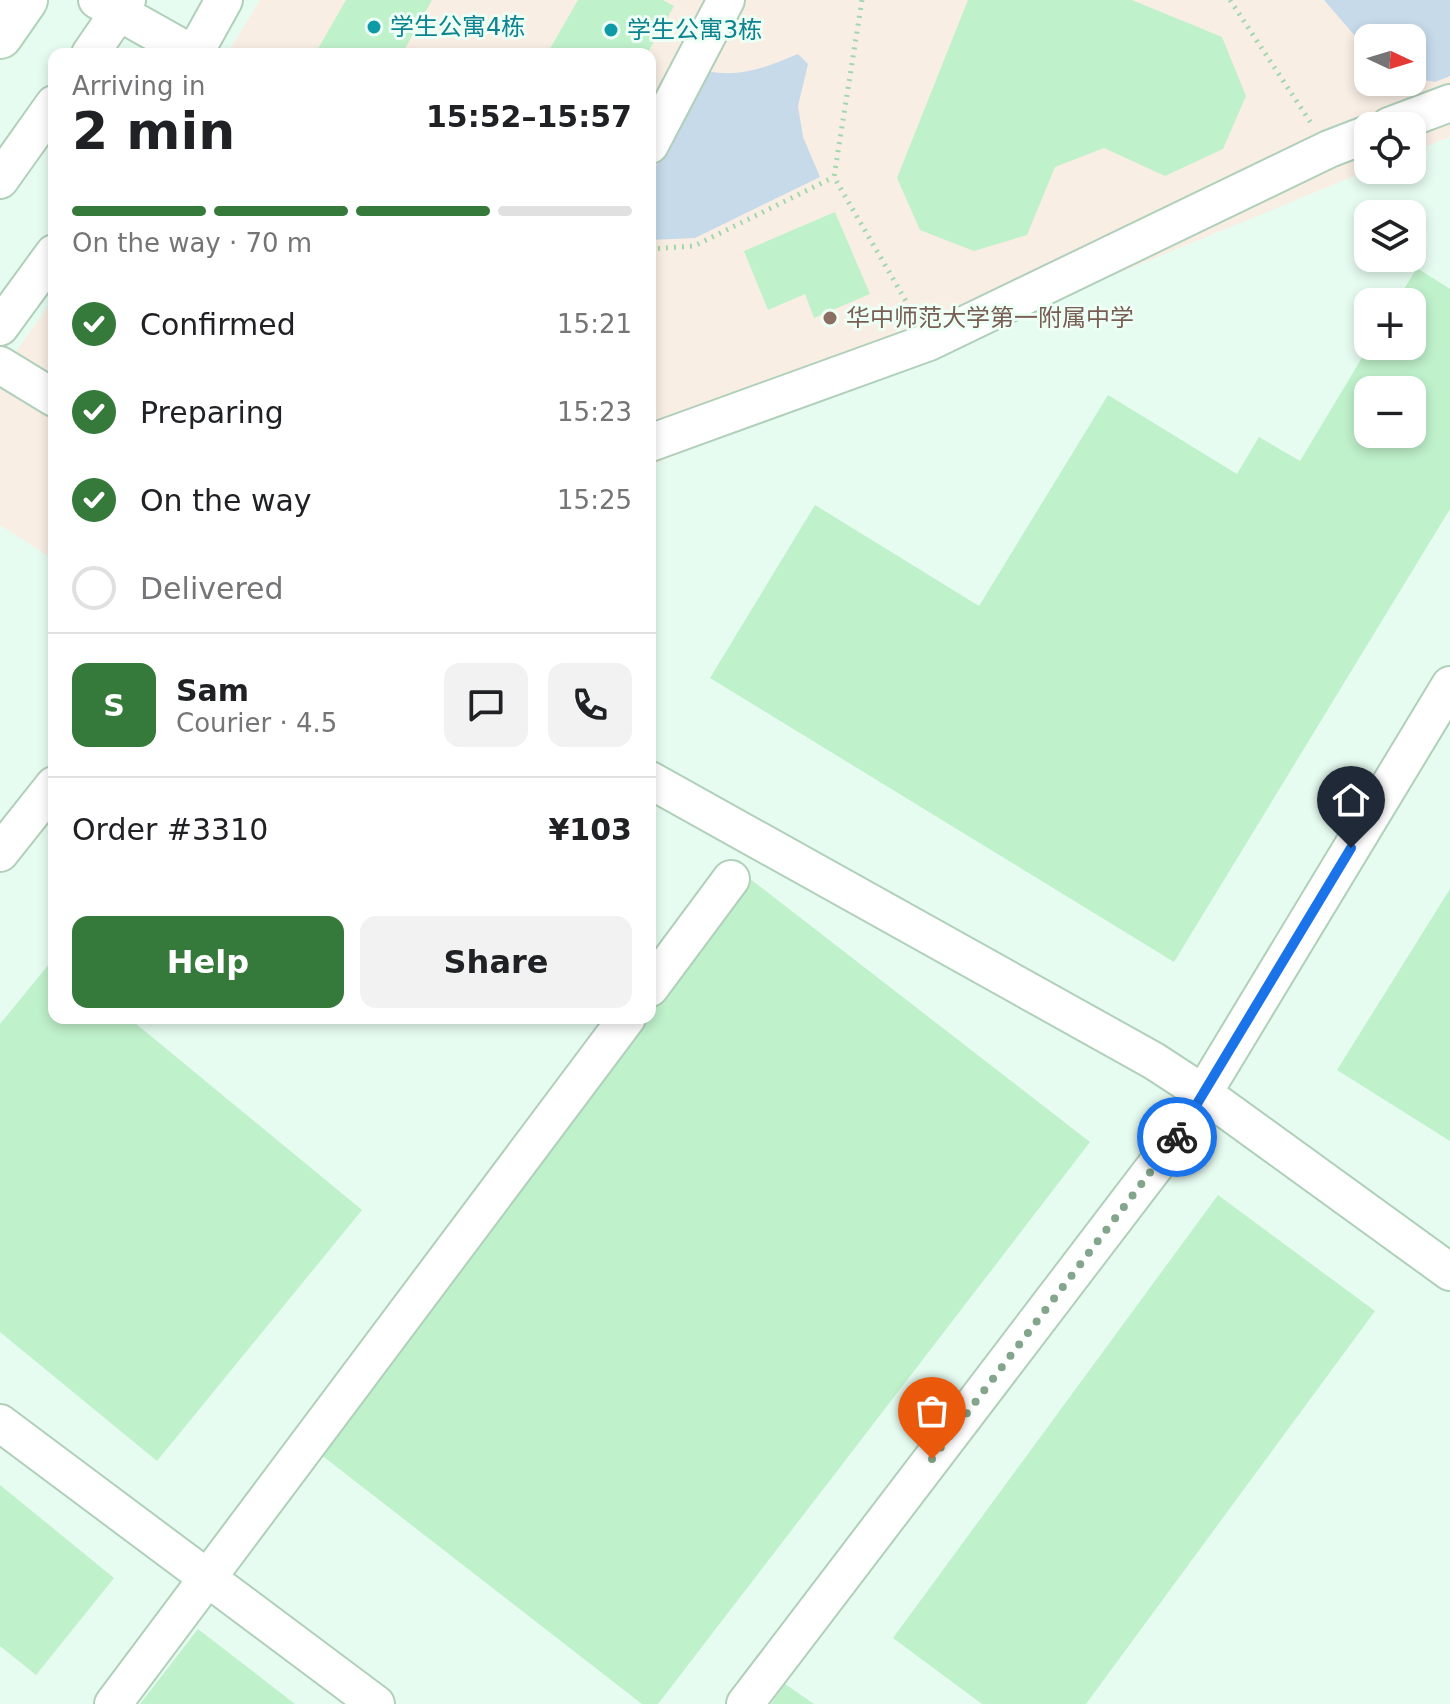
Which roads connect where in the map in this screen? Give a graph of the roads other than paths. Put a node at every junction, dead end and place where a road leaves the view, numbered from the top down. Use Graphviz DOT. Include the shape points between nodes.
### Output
graph roads {
  1 [pos="25,0"];
  2 [pos="224,0"];
  3 [pos="726,0"];
  4 [pos="114,5"];
  5 [pos="0,36"];
  6 [pos="93,48"];
  7 [pos="183,48"];
  8 [pos="196,48"];
  9 [pos="1450,103"];
  10 [pos="48,112"];
  11 [pos="1426,112"];
  12 [pos="656,134"];
  13 [pos="1354,139"];
  14 [pos="0,180"];
  15 [pos="48,261"];
  16 [pos="0,327"];
  17 [pos="0,365"];
  18 [pos="48,394"];
  19 [pos="656,441"];
  20 [pos="1450,685"];
  21 [pos="656,783"];
  22 [pos="48,793"];
  23 [pos="0,853"];
  24 [pos="731,879"];
  25 [pos="656,980"];
  26 [pos="623,1024"];
  27 [pos="1203,1093"];
  28 [pos="1450,1272"];
  29 [pos="0,1423"];
  30 [pos="207,1579"];
  31 [pos="113,1704"];
  32 [pos="376,1704"];
  33 [pos="745,1704"];
  1 -- 5 [label="main road"];
  2 -- 8 [label="street"];
  3 -- 12 [label="street"];
  4 -- 6 [label="street"];
  4 -- 7 [label="street"];
  9 -- 11 [label="street"];
  10 -- 14 [label="street"];
  13 -- 19 [label="street" via="929,342"];
  15 -- 16 [label="street"];
  17 -- 18 [label="street"];
  20 -- 27 [label="street"];
  21 -- 27 [label="street"];
  22 -- 23 [label="street"];
  24 -- 25 [label="street"];
  26 -- 30 [label="street"];
  27 -- 28 [label="street"];
  27 -- 33 [label="street" via="1175,1140"];
  29 -- 30 [label="street"];
  30 -- 31 [label="street"];
  30 -- 32 [label="street"];
}
